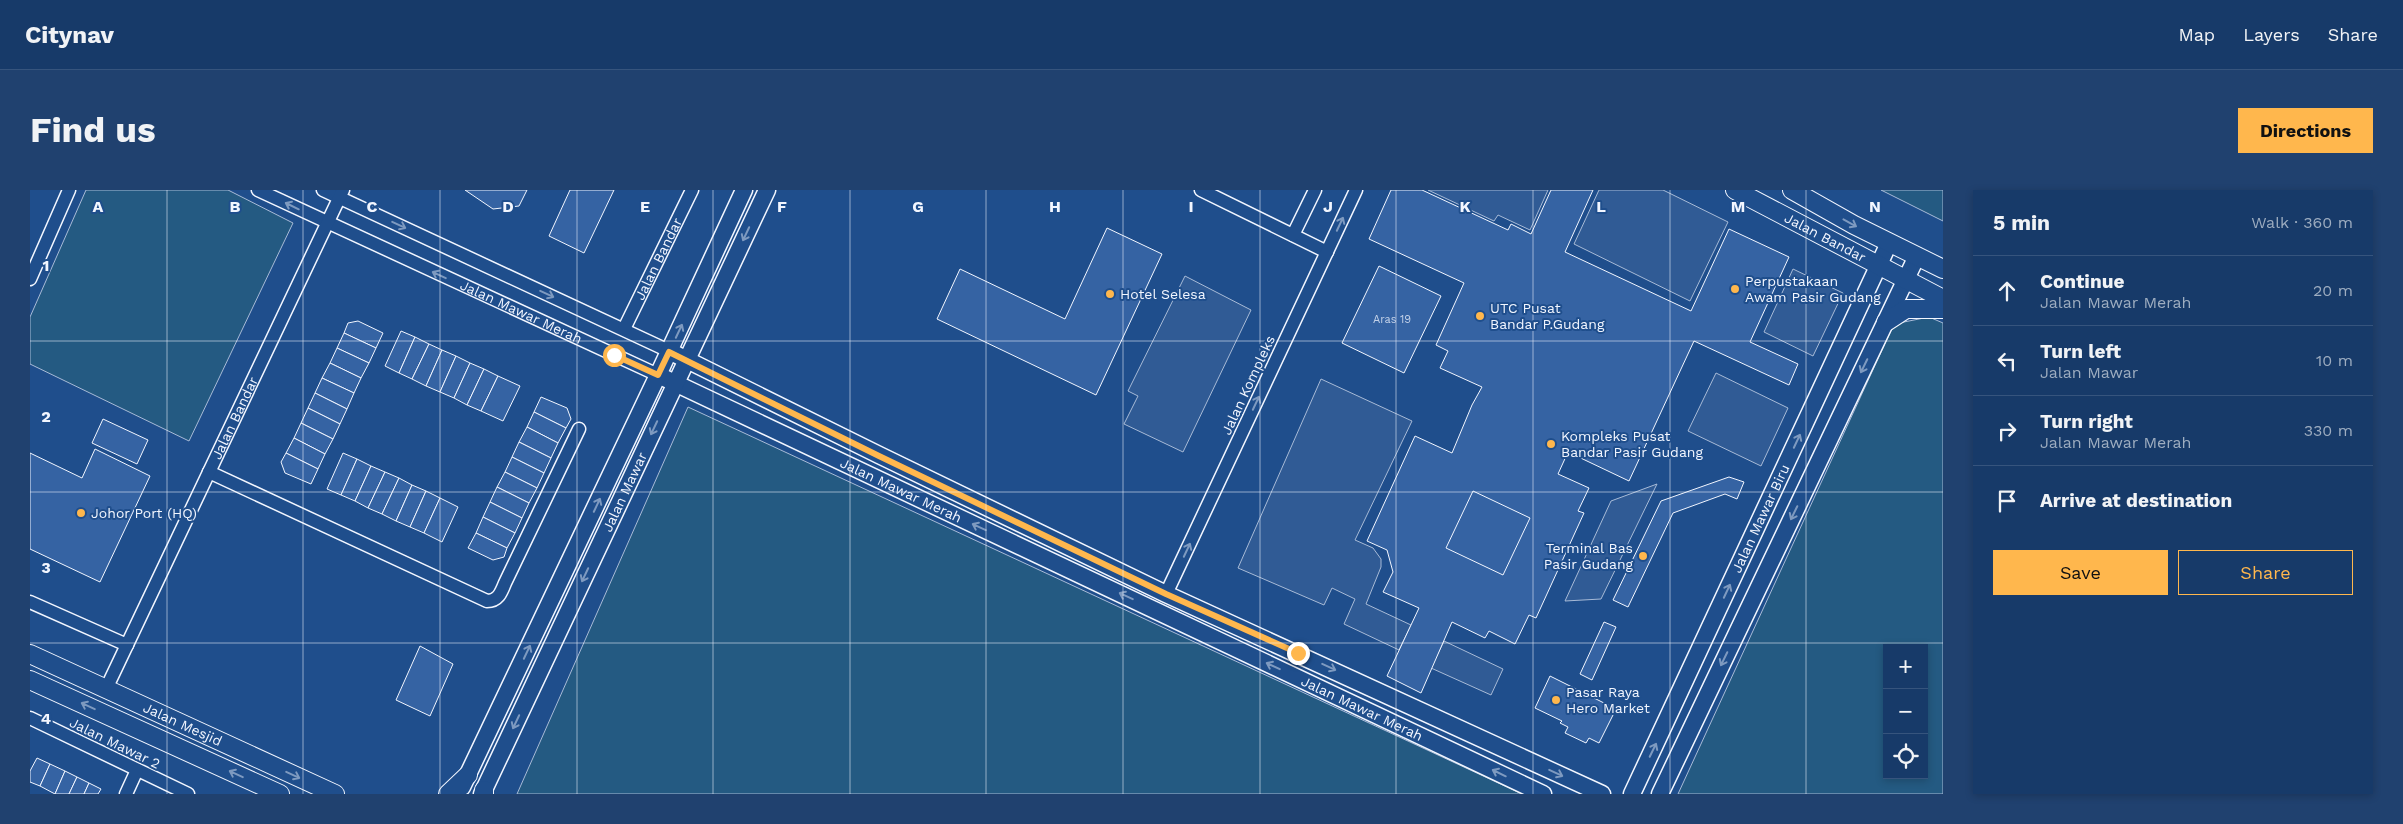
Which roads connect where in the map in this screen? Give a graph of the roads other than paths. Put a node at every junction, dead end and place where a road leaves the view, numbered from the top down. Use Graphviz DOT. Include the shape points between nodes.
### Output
graph roads {
  1 [pos="69,190"];
  2 [pos="258,190"];
  3 [pos="323,190"];
  4 [pos="692,190"];
  5 [pos="744,190"];
  6 [pos="767,190"];
  7 [pos="1201,190"];
  8 [pos="1315,190"];
  9 [pos="1356,190"];
  10 [pos="1734,190"];
  11 [pos="1792,190"];
  12 [pos="341,194"];
  13 [pos="327,223"];
  14 [pos="1293,235"];
  15 [pos="1889,242"];
  16 [pos="1327,252"];
  17 [pos="1917,256"];
  18 [pos="1879,265"];
  19 [pos="1943,269"];
  20 [pos="30,279"];
  21 [pos="1906,280"];
  22 [pos="1943,299"];
  23 [pos="1943,309"];
  24 [pos="1886,322"];
  25 [pos="624,329"];
  26 [pos="669,352"];
  27 [pos="687,359"];
  28 [pos="658,375"];
  29 [pos="675,384"];
  30 [pos="579,429"];
  31 [pos="209,472"];
  32 [pos="1166,594"];
  33 [pos="30,602"];
  34 [pos="127,645"];
  35 [pos="30,654"];
  36 [pos="30,680"];
  37 [pos="106,689"];
  38 [pos="30,718"];
  39 [pos="137,770"];
  40 [pos="468,774"];
  41 [pos="483,793"];
  42 [pos="126,794"];
  43 [pos="188,794"];
  44 [pos="280,794"];
  45 [pos="335,794"];
  46 [pos="448,794"];
  47 [pos="459,794"];
  48 [pos="1543,794"];
  49 [pos="1602,794"];
  50 [pos="1632,794"];
  51 [pos="1660,794"];
  1 -- 20 [label="street"];
  13 -- 2 [label="street, Jalan Mawar Merah, one-way"];
  3 -- 12 [label="street, Jalan Mawar Merah"];
  4 -- 25 [label="street, Jalan Bandar"];
  26 -- 5 [label="street, Jalan Mawar, one-way"];
  6 -- 27 [label="street, Jalan Mawar, one-way"];
  7 -- 14 [label="street"];
  8 -- 14 [label="street"];
  16 -- 9 [label="street, Jalan Kompleks, one-way"];
  10 -- 18 [label="main road, Jalan Bandar"];
  11 -- 15 [label="main road, Jalan Bandar, one-way"];
  12 -- 13 [label="street, Jalan Bandar"];
  12 -- 25 [label="street, Jalan Mawar Merah, one-way"];
  28 -- 13 [label="street, Jalan Mawar Merah, one-way"];
  13 -- 31 [label="street, Jalan Bandar"];
  14 -- 16 [label="street"];
  15 -- 17 [label="main road, Jalan Bandar"];
  15 -- 18 [label="street, Jalan Mawar Biru"];
  32 -- 16 [label="street, Jalan Kompleks, one-way"];
  17 -- 19 [label="main road, Jalan Bandar"];
  17 -- 21 [label="street, Jalan Mawar Biru"];
  18 -- 21 [label="main road, Jalan Bandar"];
  50 -- 18 [label="street, Jalan Mawar Biru, one-way"];
  21 -- 22 [label="main road, Jalan Bandar"];
  21 -- 24 [label="street, Jalan Mawar Biru"];
  23 -- 24 [label="main road" via="1906,309"];
  24 -- 51 [label="street, Jalan Mawar Biru, one-way"];
  25 -- 26 [label="street, Jalan Mawar Merah"];
  26 -- 27 [label="street, Jalan Mawar Merah"];
  26 -- 28 [label="street, Jalan Mawar"];
  27 -- 29 [label="street, Jalan Mawar"];
  27 -- 32 [label="street, Jalan Mawar Merah" via="879,456"];
  28 -- 29 [label="street, Jalan Mawar Merah"];
  40 -- 28 [label="street, Jalan Mawar, one-way"];
  29 -- 41 [label="street, Jalan Mawar, one-way"];
  48 -- 29 [label="street, Jalan Mawar Merah, one-way"];
  30 -- 31 [label="street" via="506,583 493,601 486,601"];
  31 -- 34 [label="street, Jalan Bandar"];
  32 -- 49 [label="street, Jalan Mawar Merah, one-way"];
  33 -- 34 [label="street"];
  34 -- 37 [label="street, Jalan Bandar"];
  35 -- 37 [label="main road, Jalan Mesjid"];
  44 -- 36 [label="main road, Jalan Mesjid, one-way"];
  37 -- 45 [label="main road, Jalan Mesjid, one-way"];
  38 -- 39 [label="street, Jalan Mawar 2"];
  39 -- 42 [label="street"];
  39 -- 43 [label="street, Jalan Mawar 2"];
  40 -- 46 [label="main road"];
  40 -- 47 [label="street, Jalan Mawar"];
}
